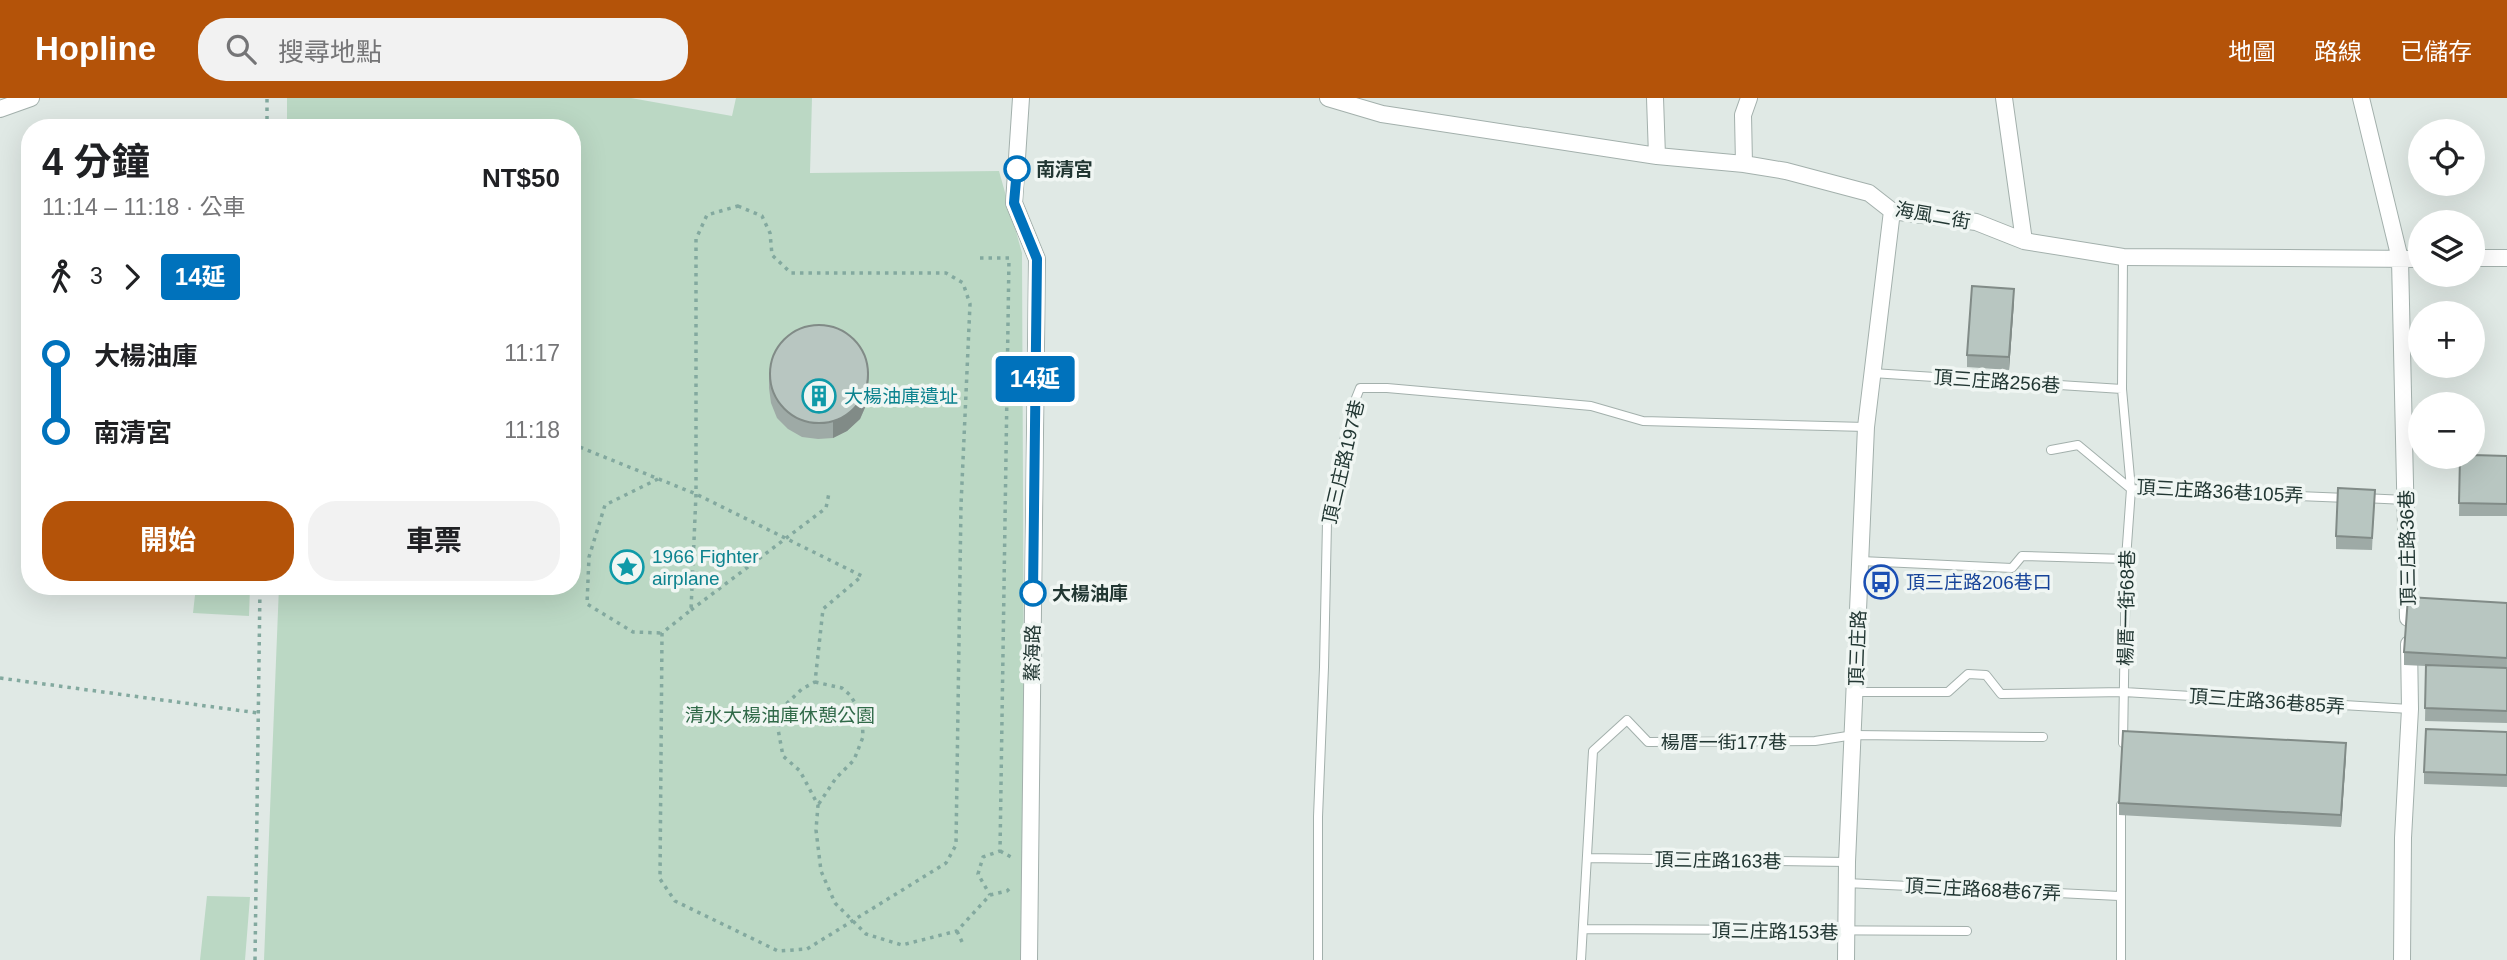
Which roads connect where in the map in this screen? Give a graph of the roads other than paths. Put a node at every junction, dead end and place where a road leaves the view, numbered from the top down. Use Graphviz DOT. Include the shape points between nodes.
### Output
graph roads {
  1 [pos="31,98"];
  2 [pos="1021,98"];
  3 [pos="1328,98"];
  4 [pos="1655,98"];
  5 [pos="1749,98"];
  6 [pos="2004,98"];
  7 [pos="2361,98"];
  8 [pos="0,109"];
  9 [pos="1657,156"];
  10 [pos="1744,164"];
  11 [pos="1892,211"];
  12 [pos="2024,241"];
  13 [pos="2123,257"];
  14 [pos="2485,258"];
  15 [pos="2507,258"];
  16 [pos="2400,259"];
  17 [pos="2408,259"];
  18 [pos="1872,373"];
  19 [pos="2122,389"];
  20 [pos="1866,427"];
  21 [pos="2051,450"];
  22 [pos="2132,489"];
  23 [pos="2406,500"];
  24 [pos="2126,559"];
  25 [pos="1861,561"];
  26 [pos="1856,691"];
  27 [pos="2124,692"];
  28 [pos="2410,709"];
  29 [pos="1854,735"];
  30 [pos="2043,737"];
  31 [pos="2123,746"];
  32 [pos="2122,801"];
  33 [pos="1588,858"];
  34 [pos="1847,862"];
  35 [pos="1846,883"];
  36 [pos="2119,896"];
  37 [pos="1583,929"];
  38 [pos="1967,931"];
  39 [pos="1846,932"];
  40 [pos="1029,960"];
  41 [pos="1318,960"];
  42 [pos="1581,960"];
  43 [pos="1846,960"];
  44 [pos="2121,960"];
  45 [pos="2402,960"];
  1 -- 8 [label="street"];
  2 -- 40 [label="street, 鰲海路" via="1014,203 1037,259"];
  3 -- 9 [label="street, 海風二街" via="1382,114"];
  4 -- 9 [label="street"];
  5 -- 10 [label="street" via="1744,115"];
  6 -- 12 [label="street"];
  7 -- 16 [label="street, 頂三庄路36巷"];
  9 -- 10 [label="street, 海風二街"];
  10 -- 11 [label="street, 海風二街" via="1869,193"];
  11 -- 12 [label="street, 海風二街" via="1976,222"];
  11 -- 18 [label="street, 頂三庄路"];
  12 -- 13 [label="street, 海風二街"];
  13 -- 16 [label="street, 海風二街"];
  13 -- 19 [label="lane, 楊厝一街68巷"];
  14 -- 15 [label="street"];
  16 -- 17 [label="street, 海風二街"];
  16 -- 23 [label="street, 頂三庄路36巷"];
  18 -- 19 [label="lane, 頂三庄路256巷"];
  18 -- 20 [label="street, 頂三庄路"];
  19 -- 22 [label="lane, 楊厝一街68巷"];
  20 -- 25 [label="street, 頂三庄路"];
  20 -- 41 [label="lane, 頂三庄路197巷" via="1643,421 1591,406 1360,388 1350,413 1327,522"];
  21 -- 22 [label="lane, 頂三庄路36巷105弄" via="2078,444"];
  22 -- 23 [label="lane, 頂三庄路36巷105弄"];
  22 -- 24 [label="lane, 楊厝一街68巷"];
  23 -- 28 [label="street, 頂三庄路36巷"];
  24 -- 25 [label="lane" via="2022,556 2012,568"];
  24 -- 27 [label="lane, 楊厝一街68巷"];
  25 -- 26 [label="street, 頂三庄路"];
  26 -- 27 [label="lane, 頂三庄路36巷85弄" via="1948,692 1968,674 1986,675 2001,694"];
  26 -- 29 [label="street, 頂三庄路"];
  27 -- 28 [label="lane, 頂三庄路36巷85弄"];
  27 -- 31 [label="lane, 楊厝一街68巷"];
  28 -- 45 [label="street, 頂三庄路36巷"];
  29 -- 30 [label="lane, 楊厝一街177巷"];
  29 -- 33 [label="lane, 楊厝一街177巷" via="1815,741 1648,742 1626,720 1593,751"];
  29 -- 34 [label="street, 頂三庄路"];
  32 -- 36 [label="lane"];
  33 -- 34 [label="lane, 頂三庄路163巷"];
  33 -- 37 [label="lane, 楊厝一街177巷"];
  34 -- 35 [label="street, 頂三庄路"];
  35 -- 36 [label="lane, 頂三庄路68巷67弄"];
  35 -- 39 [label="street, 頂三庄路"];
  36 -- 44 [label="lane"];
  37 -- 39 [label="lane, 頂三庄路153巷"];
  37 -- 42 [label="lane, 楊厝一街177巷"];
  38 -- 39 [label="lane, 頂三庄路153巷"];
  39 -- 43 [label="street, 頂三庄路"];
}
